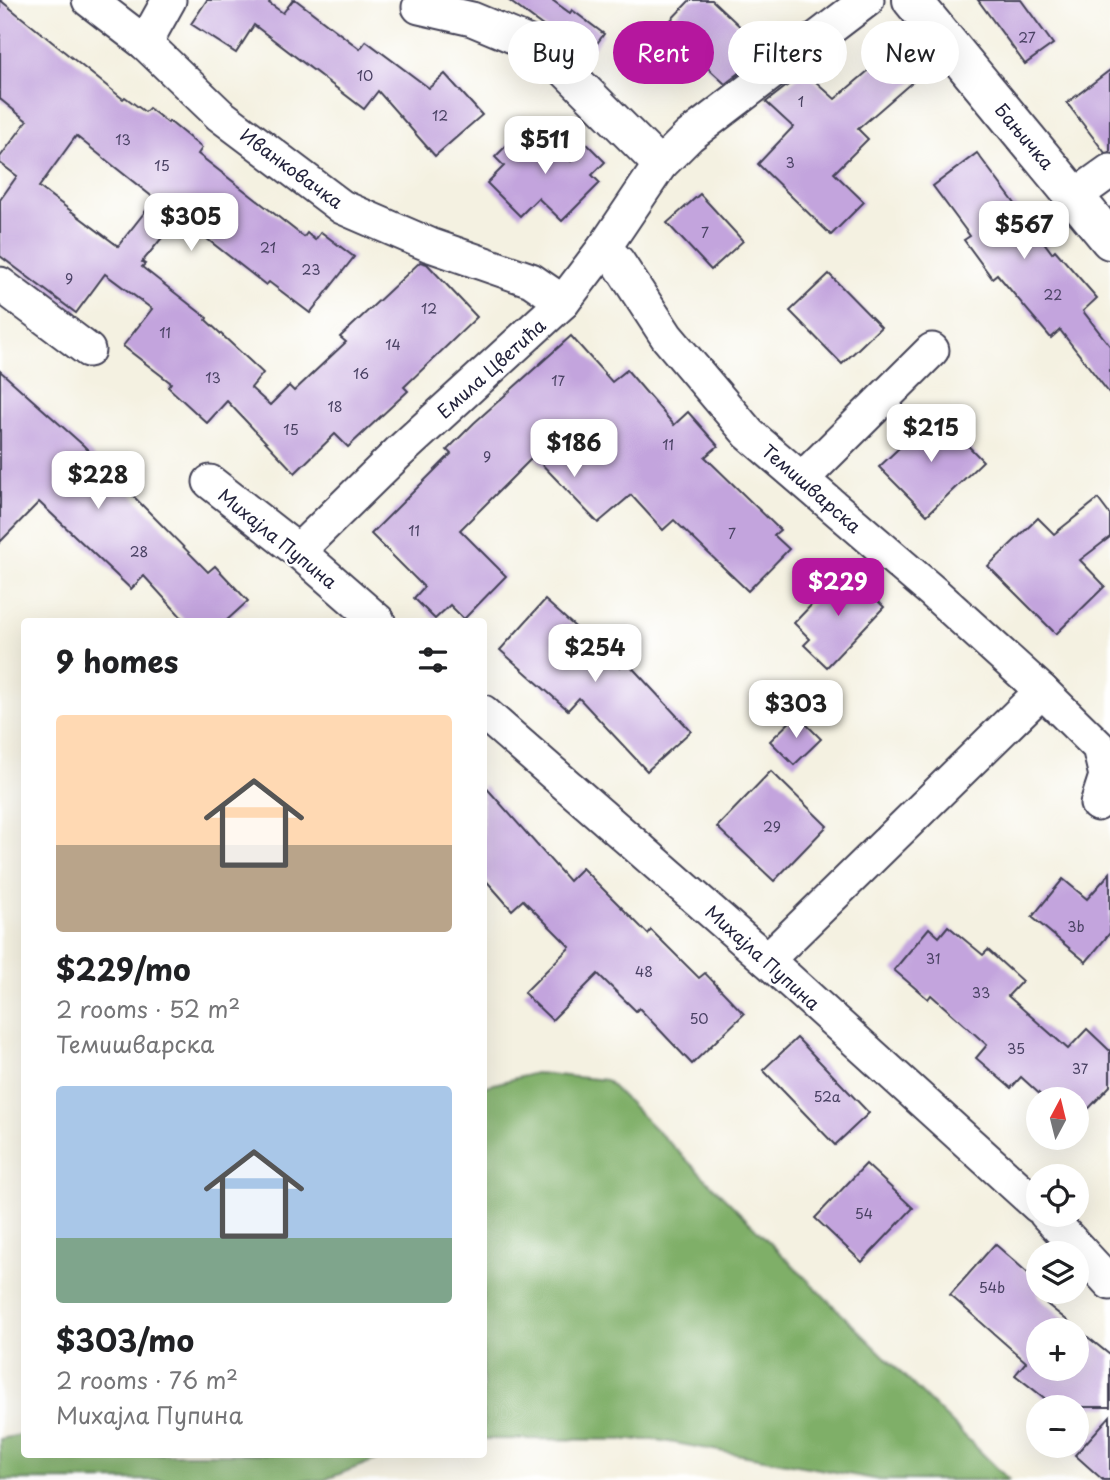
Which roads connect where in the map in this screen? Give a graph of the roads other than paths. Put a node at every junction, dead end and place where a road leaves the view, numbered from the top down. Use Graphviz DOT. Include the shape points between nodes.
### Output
graph roads {
  1 [pos="89,0"];
  2 [pos="169,0"];
  3 [pos="867,0"];
  4 [pos="912,0"];
  5 [pos="419,7"];
  6 [pos="145,43"];
  7 [pos="660,165"];
  8 [pos="1110,171"];
  9 [pos="1075,196"];
  10 [pos="1110,240"];
  11 [pos="604,248"];
  12 [pos="0,284"];
  13 [pos="564,302"];
  14 [pos="88,350"];
  15 [pos="932,350"];
  16 [pos="802,479"];
  17 [pos="210,482"];
  18 [pos="298,551"];
  19 [pos="375,618"];
  20 [pos="1042,691"];
  21 [pos="487,715"];
  22 [pos="1097,804"];
  23 [pos="767,960"];
  24 [pos="1026,1195"];
  25 [pos="1058,1227"];
  26 [pos="1110,1283"];
  1 -- 6 [label="street, Иванковачка"];
  2 -- 6 [label="street"];
  3 -- 7 [label="street, Емила Цветића" via="689,136"];
  4 -- 9 [label="street, Бањичка"];
  5 -- 7 [label="street" via="472,19 532,44 563,68"];
  6 -- 13 [label="street, Иванковачка" via="220,115 342,207 429,245 531,280"];
  7 -- 11 [label="street, Емила Цветића"];
  8 -- 9 [label="street"];
  9 -- 10 [label="street, Бањичка"];
  11 -- 13 [label="street, Емила Цветића"];
  11 -- 16 [label="street, Темишварска" via="667,337 749,434"];
  12 -- 14 [label="street"];
  13 -- 18 [label="street, Емила Цветића"];
  15 -- 16 [label="street"];
  16 -- 20 [label="street, Темишварска"];
  17 -- 18 [label="street, Михајла Пупина"];
  18 -- 19 [label="street, Михајла Пупина"];
  20 -- 22 [label="street, Темишварска" via="1099,747 1106,776"];
  20 -- 23 [label="street"];
  21 -- 23 [label="street, Михајла Пупина"];
  23 -- 24 [label="street, Михајла Пупина"];
  25 -- 26 [label="street"];
}
